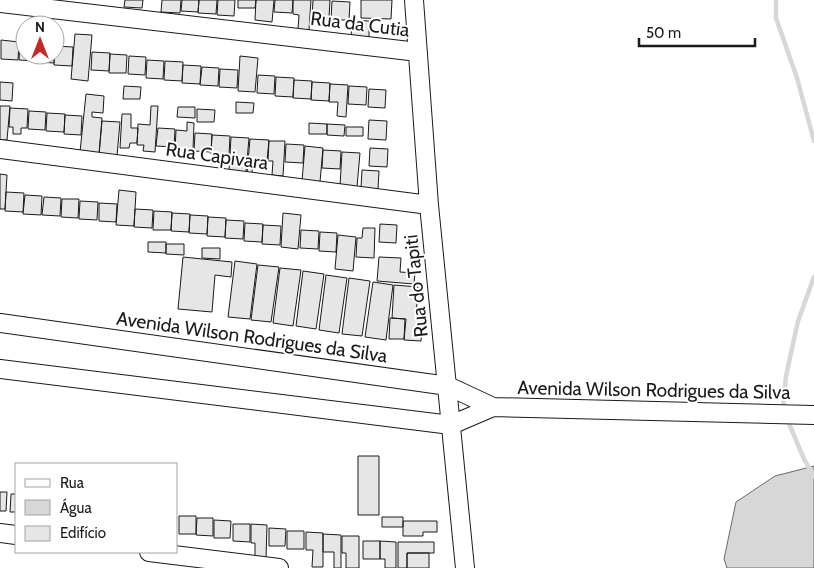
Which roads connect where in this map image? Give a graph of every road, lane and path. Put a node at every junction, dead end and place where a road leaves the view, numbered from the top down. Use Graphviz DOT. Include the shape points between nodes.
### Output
graph roads {
  1 [pos="414,0"];
  2 [pos="0,3"];
  3 [pos="418,52"];
  4 [pos="0,149"];
  5 [pos="429,205"];
  6 [pos="0,323"];
  7 [pos="0,369"];
  8 [pos="448,386"];
  9 [pos="493,408"];
  10 [pos="814,415"];
  11 [pos="451,425"];
  12 [pos="0,533"];
  13 [pos="15,535"];
  14 [pos="157,553"];
  15 [pos="279,568"];
  16 [pos="465,568"];
  1 -- 3 [label="street, Rua do Tapiti"];
  2 -- 3 [label="street, Rua da Cutia"];
  3 -- 5 [label="street, Rua do Tapiti"];
  4 -- 5 [label="street, Rua Capivara"];
  5 -- 8 [label="street, Rua do Tapiti"];
  6 -- 8 [label="street, Avenida Wilson Rodrigues da Silva"];
  7 -- 11 [label="street, Avenida Wilson Rodrigues da Silva"];
  8 -- 9 [label="street, Avenida Wilson Rodrigues da Silva"];
  8 -- 11 [label="street, Rua do Tapiti"];
  9 -- 10 [label="street, Avenida Wilson Rodrigues da Silva"];
  9 -- 11 [label="street, Avenida Wilson Rodrigues da Silva"];
  11 -- 16 [label="street, Rua do Tapiti"];
  12 -- 13 [label="street"];
  14 -- 15 [label="street"];
}
